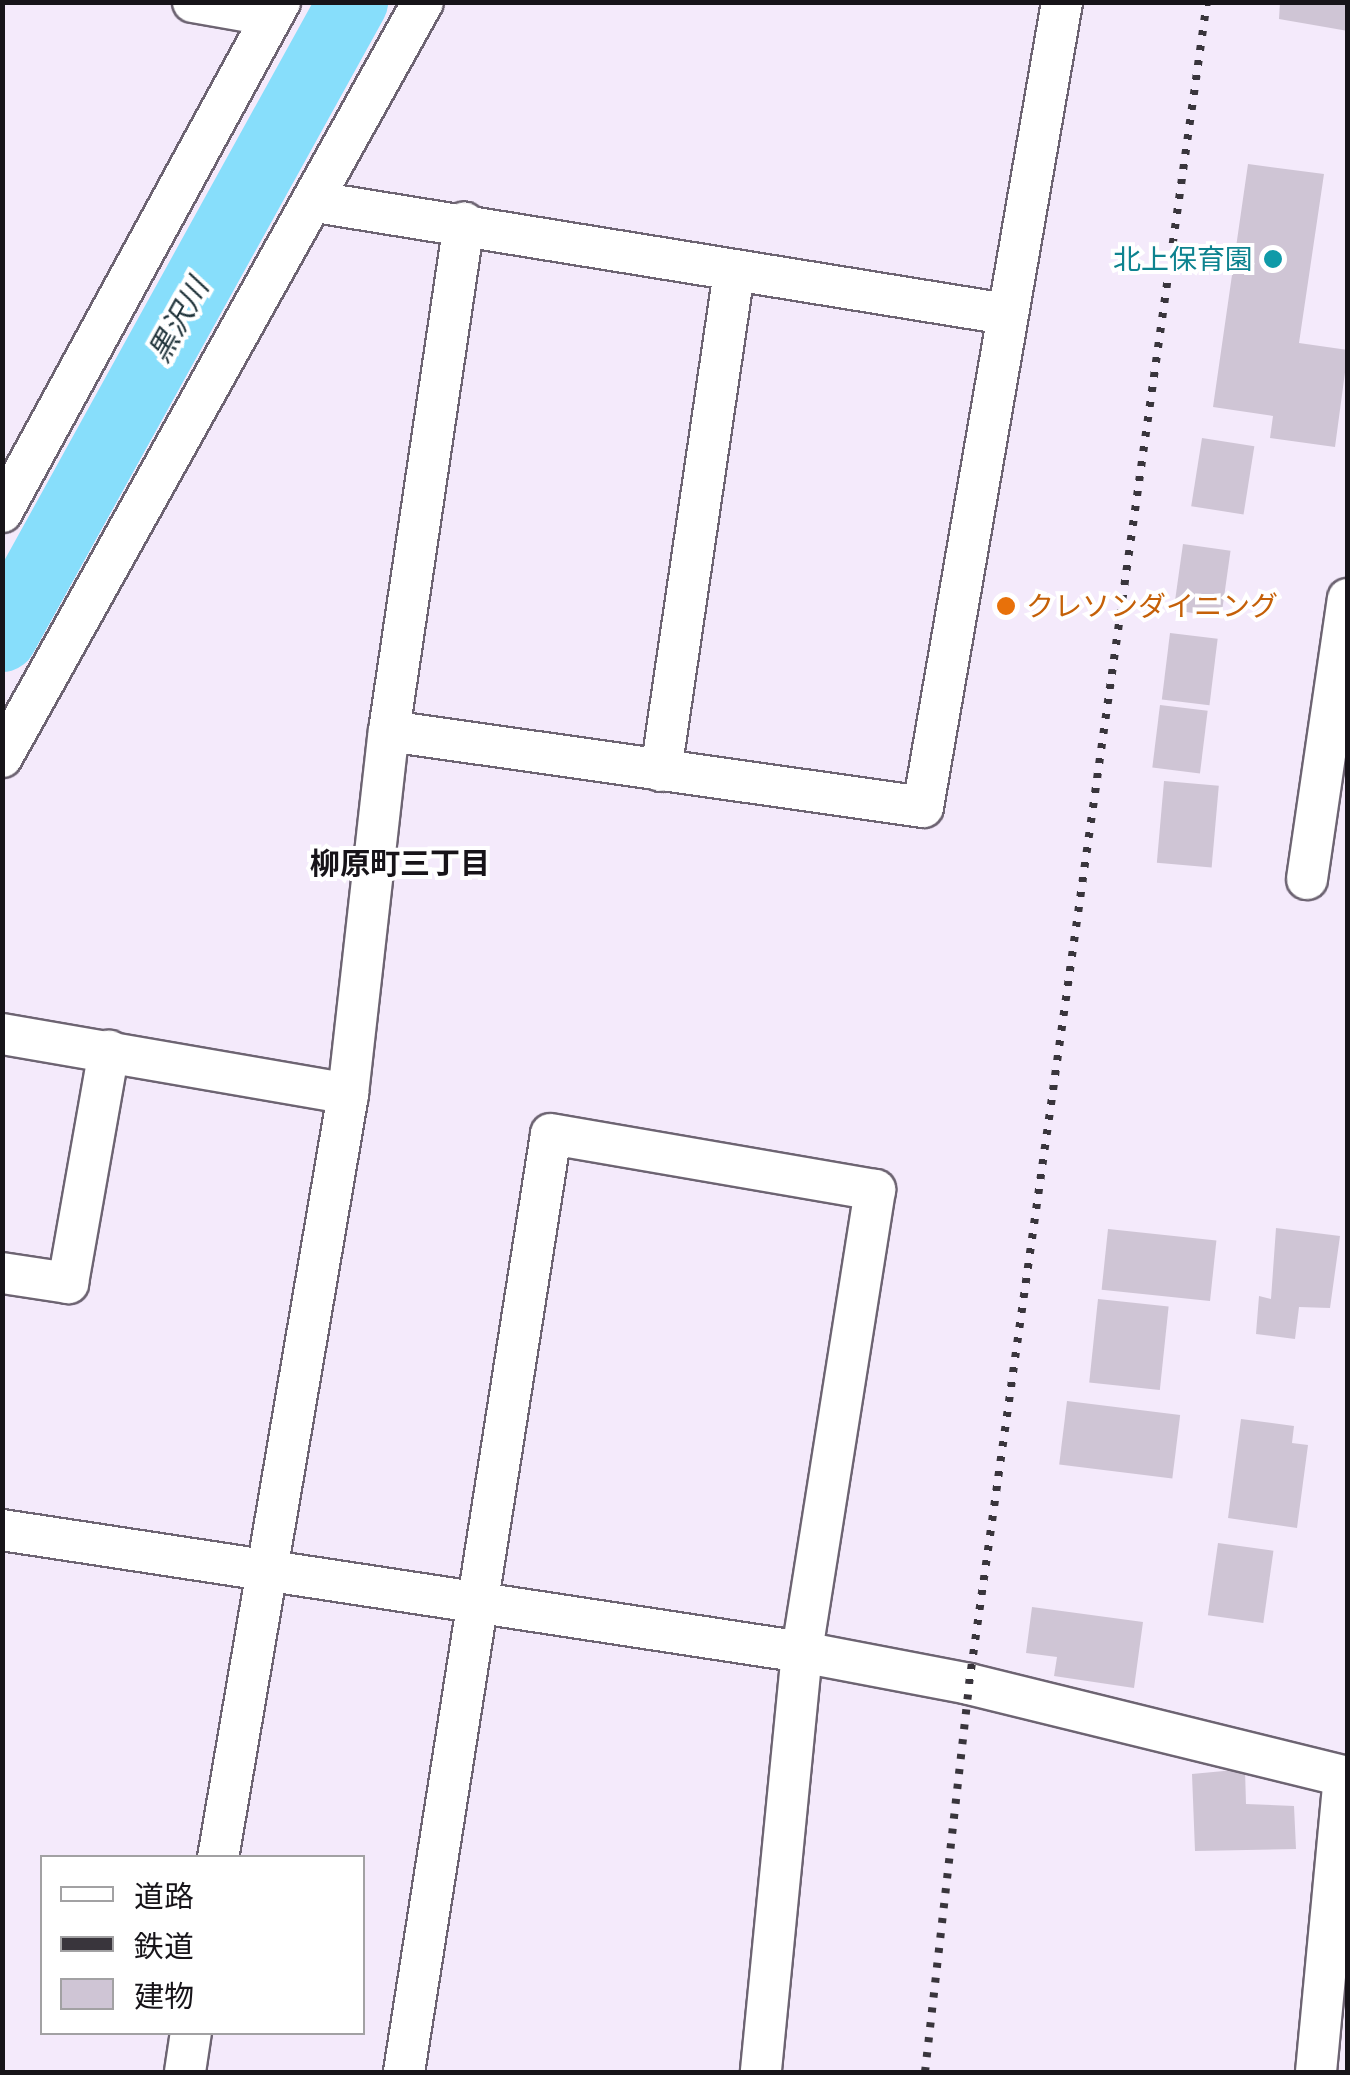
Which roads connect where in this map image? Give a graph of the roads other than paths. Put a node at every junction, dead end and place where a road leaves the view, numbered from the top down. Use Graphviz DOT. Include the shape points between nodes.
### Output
graph roads {
  1 [pos="193,2"];
  2 [pos="423,2"];
  3 [pos="1062,2"];
  4 [pos="276,9"];
  5 [pos="316,202"];
  6 [pos="464,223"];
  7 [pos="734,272"];
  8 [pos="1006,314"];
  9 [pos="2,512"];
  10 [pos="1348,599"];
  11 [pos="388,731"];
  12 [pos="2,758"];
  13 [pos="661,771"];
  14 [pos="1307,879"];
  15 [pos="2,1034"];
  16 [pos="109,1051"];
  17 [pos="348,1094"];
  18 [pos="2,1272"];
  19 [pos="2,1530"];
  20 [pos="262,1569"];
  21 [pos="480,1602"];
  22 [pos="802,1652"];
  23 [pos="1346,1777"];
  24 [pos="218,1855"];
  25 [pos="191,2035"];
  26 [pos="185,2072"];
  27 [pos="404,2072"];
  28 [pos="761,2072"];
  29 [pos="1316,2072"];
  1 -- 4 [label="street"];
  2 -- 5 [label="street"];
  3 -- 8 [label="street"];
  4 -- 9 [label="street"];
  5 -- 6 [label="street"];
  5 -- 12 [label="street"];
  6 -- 7 [label="street"];
  6 -- 11 [label="street"];
  7 -- 8 [label="street"];
  7 -- 13 [label="street"];
  8 -- 13 [label="street" via="923,807"];
  10 -- 14 [label="street"];
  11 -- 13 [label="street"];
  11 -- 17 [label="street"];
  15 -- 16 [label="street"];
  16 -- 17 [label="street"];
  16 -- 18 [label="street" via="68,1283"];
  17 -- 20 [label="street"];
  19 -- 20 [label="street"];
  20 -- 21 [label="street"];
  20 -- 24 [label="street"];
  21 -- 22 [label="street"];
  21 -- 22 [label="street" via="552,1134 875,1190"];
  21 -- 27 [label="street"];
  22 -- 23 [label="street" via="969,1684"];
  22 -- 28 [label="street"];
  23 -- 29 [label="street"];
  25 -- 26 [label="street"];
}
